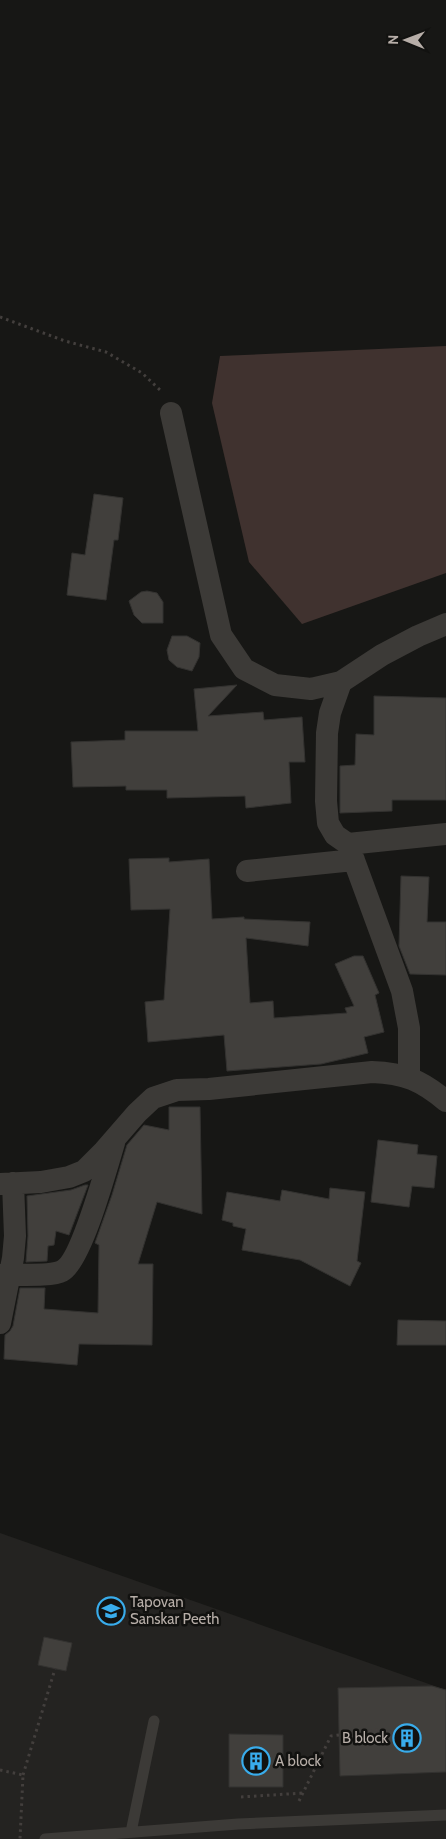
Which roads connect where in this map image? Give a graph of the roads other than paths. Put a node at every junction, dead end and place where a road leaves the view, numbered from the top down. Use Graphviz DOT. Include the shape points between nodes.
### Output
graph roads {
  1 [pos="171,413"];
  2 [pos="446,624"];
  3 [pos="341,682"];
  4 [pos="446,834"];
  5 [pos="351,852"];
  6 [pos="247,871"];
  7 [pos="409,1077"];
  8 [pos="446,1101"];
  9 [pos="116,1138"];
  10 [pos="7,1183"];
  11 [pos="5,1275"];
  12 [pos="0,1323"];
  13 [pos="154,1721"];
  14 [pos="446,1815"];
  15 [pos="131,1832"];
  16 [pos="44,1839"];
  1 -- 3 [label="street" via="221,635 244,669 275,685 311,689"];
  2 -- 3 [label="street" via="382,655"];
  3 -- 5 [label="street" via="327,733 326,801 328,823"];
  4 -- 5 [label="street"];
  5 -- 6 [label="street"];
  5 -- 7 [label="street" via="402,991 409,1028"];
  7 -- 8 [label="street"];
  7 -- 9 [label="street" via="372,1072 177,1090 153,1098"];
  9 -- 10 [label="street" via="84,1171 50,1180"];
  9 -- 11 [label="street" via="89,1223 71,1262 62,1271 50,1274"];
  10 -- 11 [label="street" via="15,1236"];
  11 -- 12 [label="street"];
  13 -- 15 [label="lane"];
  14 -- 15 [label="lane"];
  15 -- 16 [label="lane"];
}
